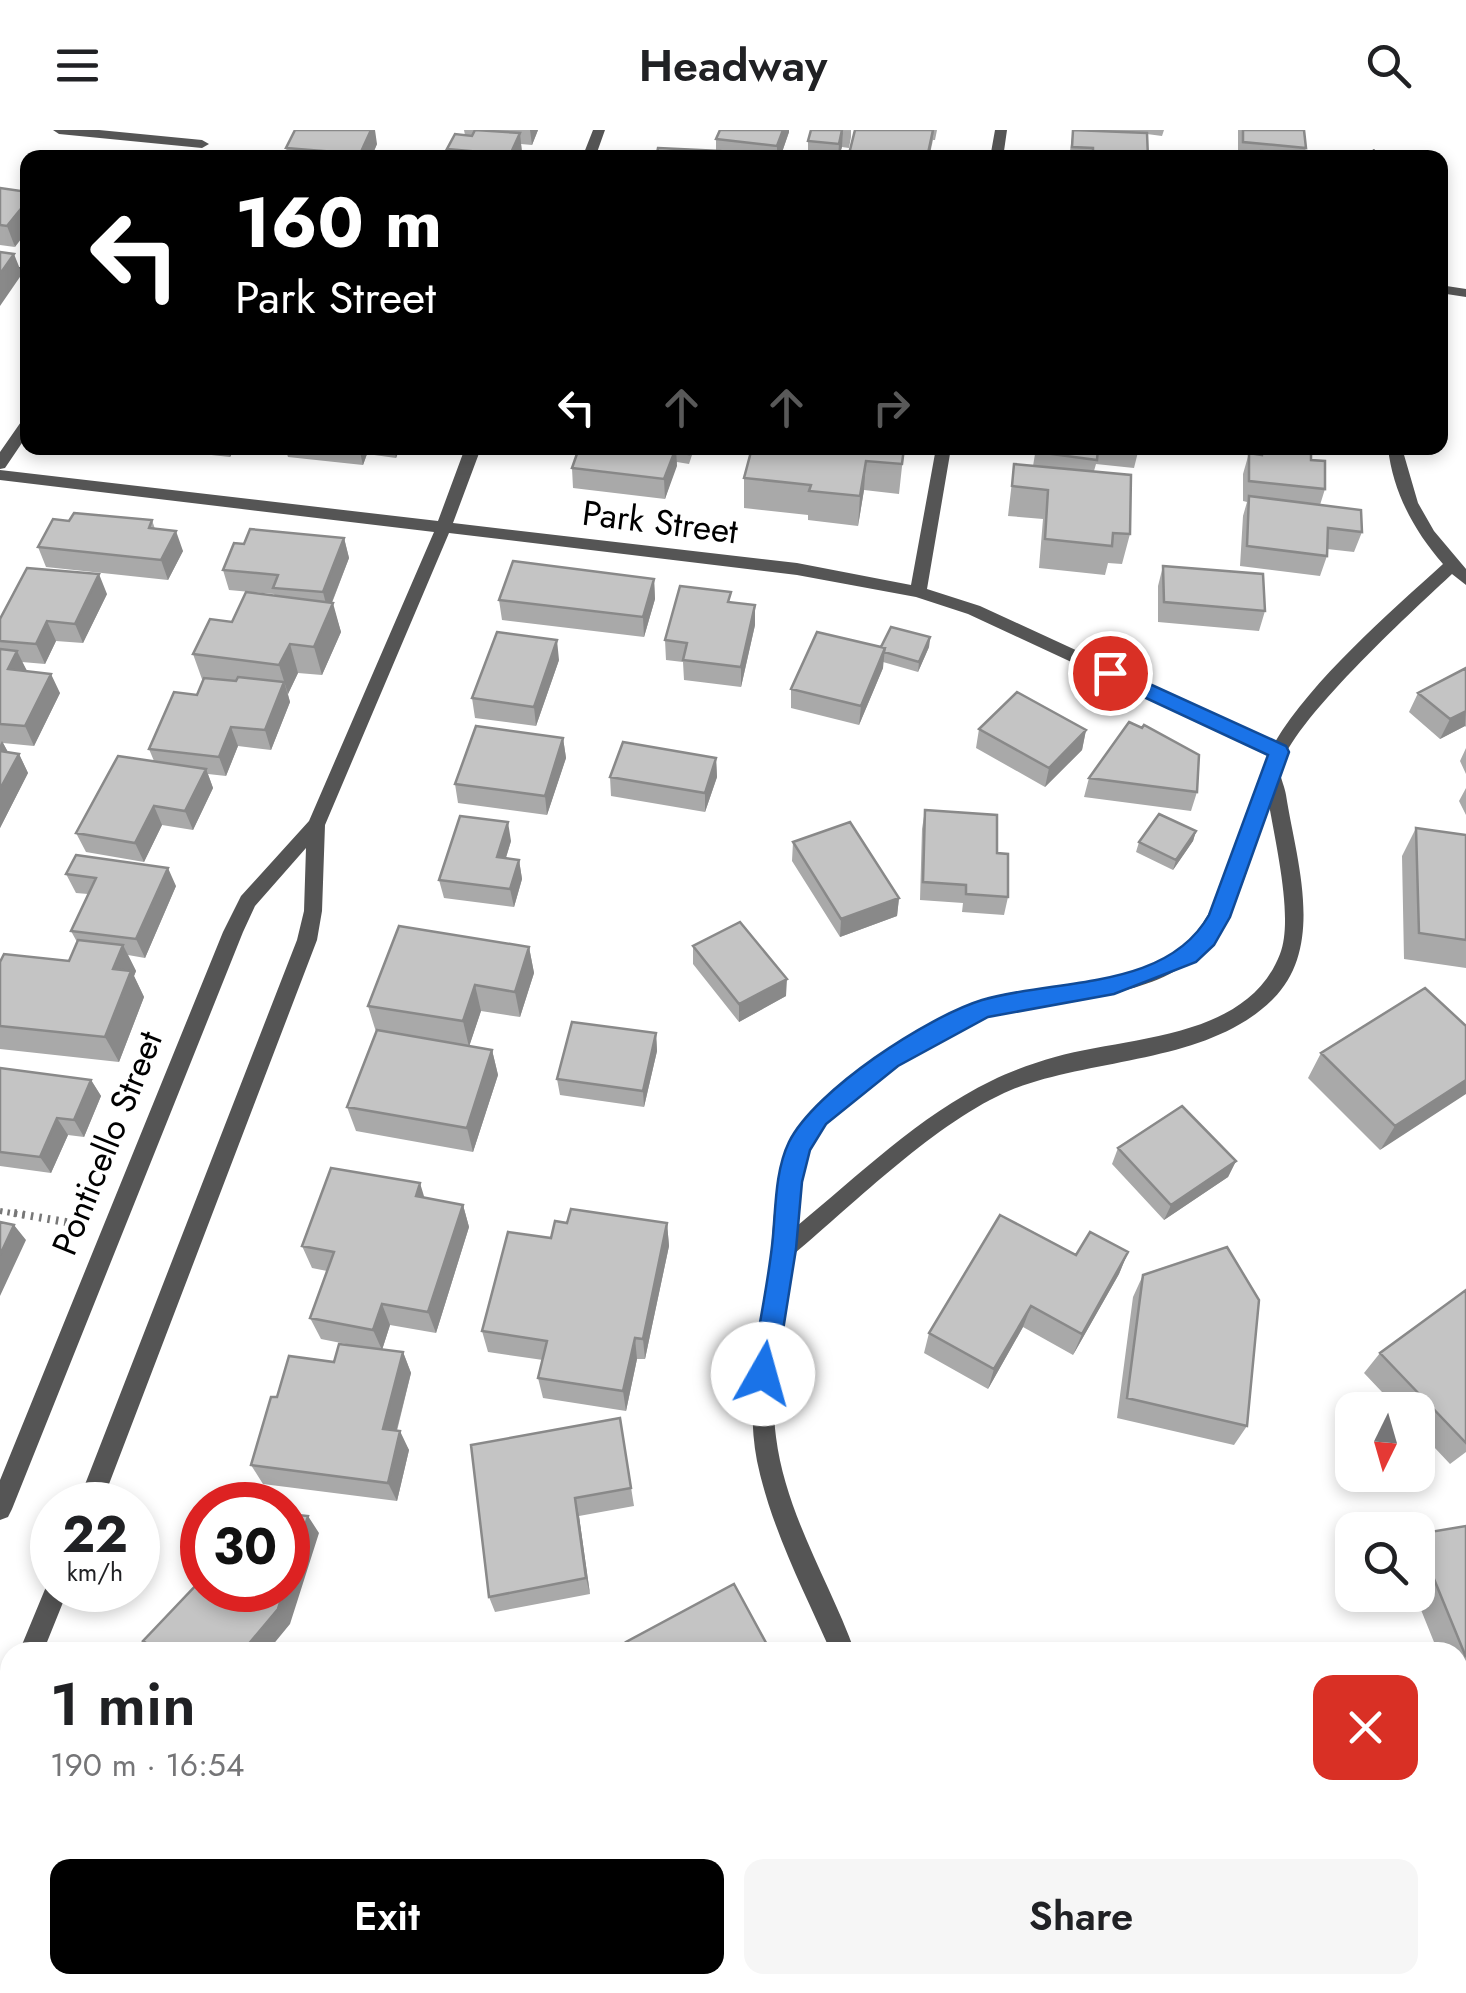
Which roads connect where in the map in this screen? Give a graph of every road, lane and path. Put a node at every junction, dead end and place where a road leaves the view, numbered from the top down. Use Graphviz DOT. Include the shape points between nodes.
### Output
graph roads {
  1 [pos="59,130"];
  2 [pos="211,130"];
  3 [pos="202,144"];
  4 [pos="199,150"];
  5 [pos="20,434"];
  6 [pos="470,455"];
  7 [pos="943,455"];
  8 [pos="1395,455"];
  9 [pos="0,464"];
  10 [pos="0,475"];
  11 [pos="444,527"];
  12 [pos="1452,566"];
  13 [pos="1466,579"];
  14 [pos="918,592"];
  15 [pos="1279,752"];
  16 [pos="1273,776"];
  17 [pos="316,825"];
  18 [pos="0,1211"];
  19 [pos="112,1230"];
  20 [pos="784,1249"];
  21 [pos="97,1482"];
  22 [pos="0,1509"];
  23 [pos="47,1612"];
  24 [pos="36,1642"];
  25 [pos="840,1642"];
  1 -- 3 [label="street"];
  2 -- 3 [label="street"];
  3 -- 4 [label="street"];
  5 -- 9 [label="street"];
  6 -- 11 [label="street, Ponticello Street"];
  7 -- 14 [label="street"];
  8 -- 12 [label="street" via="1416,519"];
  10 -- 11 [label="street, Park Street"];
  11 -- 14 [label="street, Park Street" via="797,569"];
  11 -- 17 [label="street, Ponticello Street"];
  12 -- 13 [label="street"];
  12 -- 15 [label="street" via="1321,694"];
  14 -- 15 [label="street, Park Street" via="974,610"];
  15 -- 16 [label="street"];
  16 -- 20 [label="street" via="1207,939 1188,956 1131,980 985,1008 890,1060 818,1117 799,1147"];
  16 -- 20 [label="street" via="1294,906 1291,953 1268,992 1231,1019 1180,1040 1056,1065 1000,1086 943,1118"];
  17 -- 19 [label="street, Ponticello Street" via="248,901"];
  17 -- 21 [label="street, Ponticello Street" via="307,940"];
  18 -- 19 [label="path"];
  19 -- 22 [label="street, Ponticello Street"];
  20 -- 25 [label="street" via="761,1406 768,1461"];
  23 -- 24 [label="street"];
}
